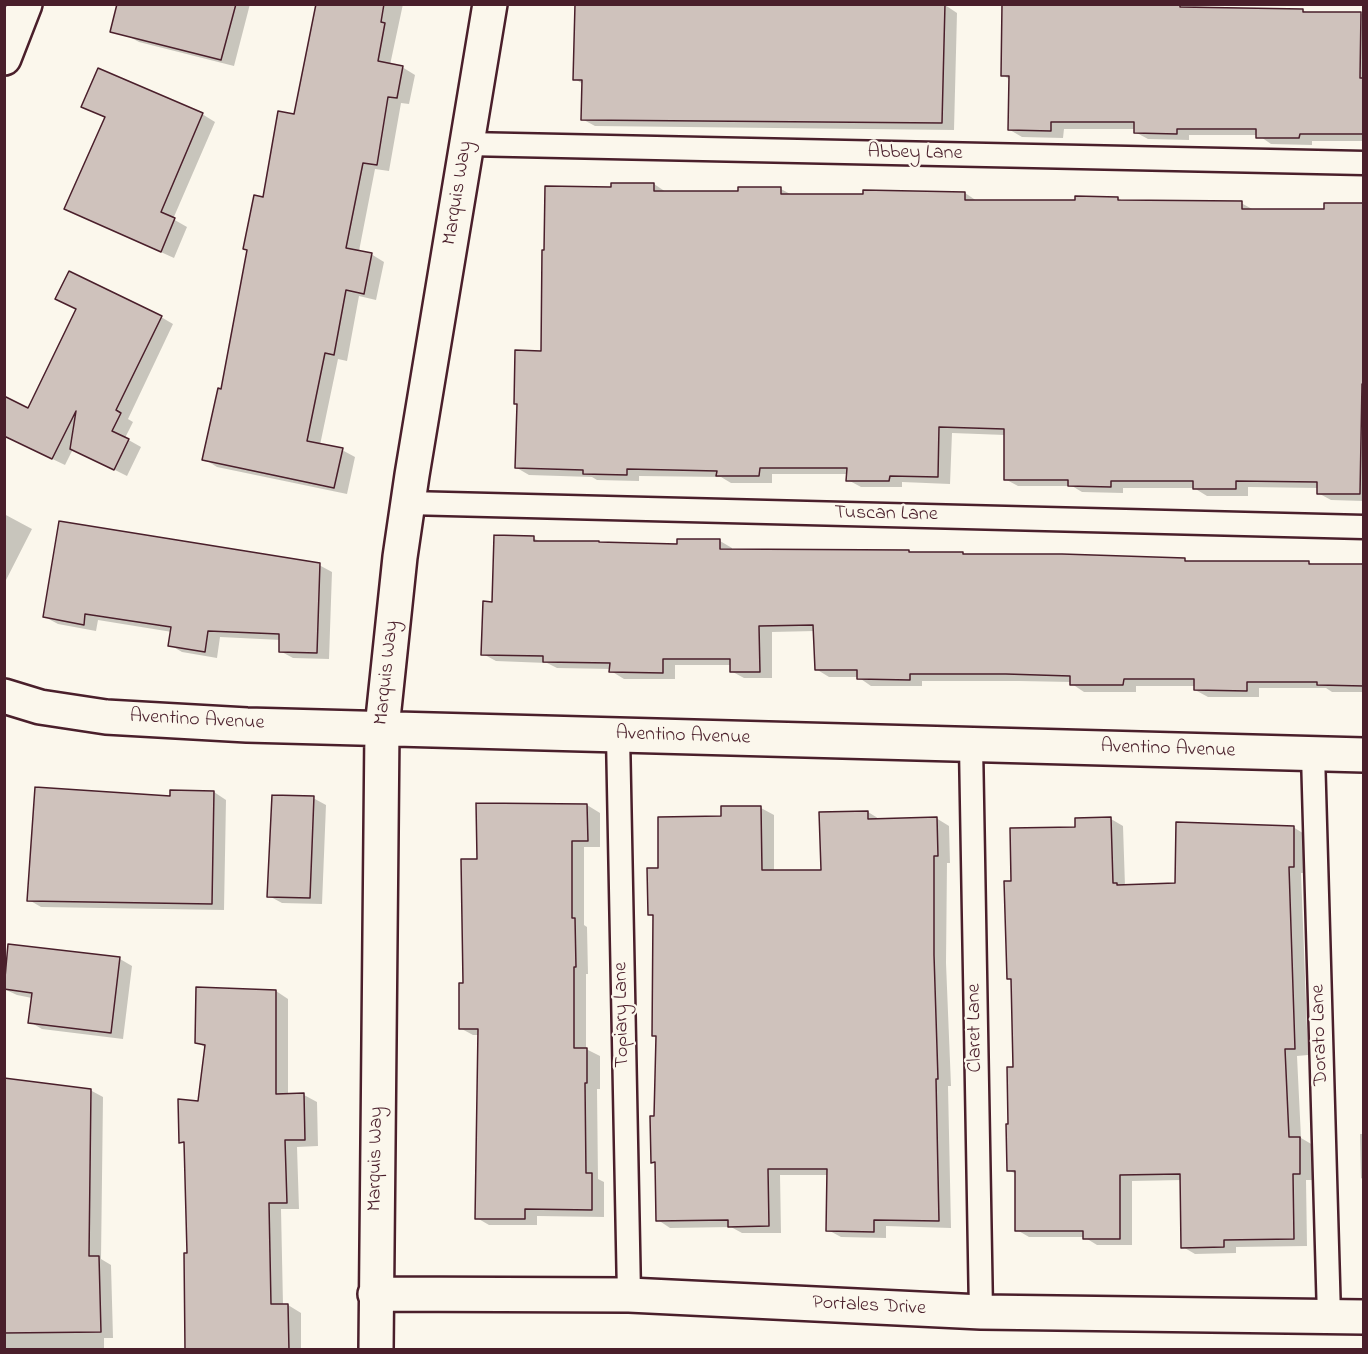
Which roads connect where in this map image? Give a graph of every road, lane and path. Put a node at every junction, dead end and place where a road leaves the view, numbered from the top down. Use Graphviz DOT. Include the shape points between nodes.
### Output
graph roads {
  1 [pos="25,4"];
  2 [pos="490,4"];
  3 [pos="4,58"];
  4 [pos="467,144"];
  5 [pos="1364,163"];
  6 [pos="408,503"];
  7 [pos="1364,527"];
  8 [pos="4,696"];
  9 [pos="382,728"];
  10 [pos="618,735"];
  11 [pos="971,745"];
  12 [pos="1313,754"];
  13 [pos="1364,754"];
  14 [pos="375,1294"];
  15 [pos="629,1295"];
  16 [pos="981,1312"];
  17 [pos="1329,1317"];
  18 [pos="1364,1317"];
  19 [pos="375,1350"];
  1 -- 3 [label="street"];
  2 -- 4 [label="street, Marquis Way"];
  4 -- 5 [label="lane, Abbey Lane"];
  4 -- 6 [label="street, Marquis Way"];
  6 -- 7 [label="lane, Tuscan Lane"];
  6 -- 9 [label="street, Marquis Way"];
  8 -- 9 [label="street, Aventino Avenue" via="40,707 106,717"];
  9 -- 10 [label="street, Aventino Avenue"];
  9 -- 14 [label="street, Marquis Way"];
  10 -- 11 [label="street, Aventino Avenue"];
  10 -- 15 [label="lane, Topiary Lane"];
  11 -- 12 [label="street, Aventino Avenue"];
  11 -- 16 [label="lane, Claret Lane"];
  12 -- 13 [label="street, Aventino Avenue"];
  12 -- 17 [label="lane, Dorato Lane"];
  14 -- 15 [label="street, Portales Drive"];
  14 -- 19 [label="street, Marquis Way"];
  15 -- 16 [label="street, Portales Drive"];
  16 -- 17 [label="street, Portales Drive"];
  17 -- 18 [label="street, Portales Drive"];
}
